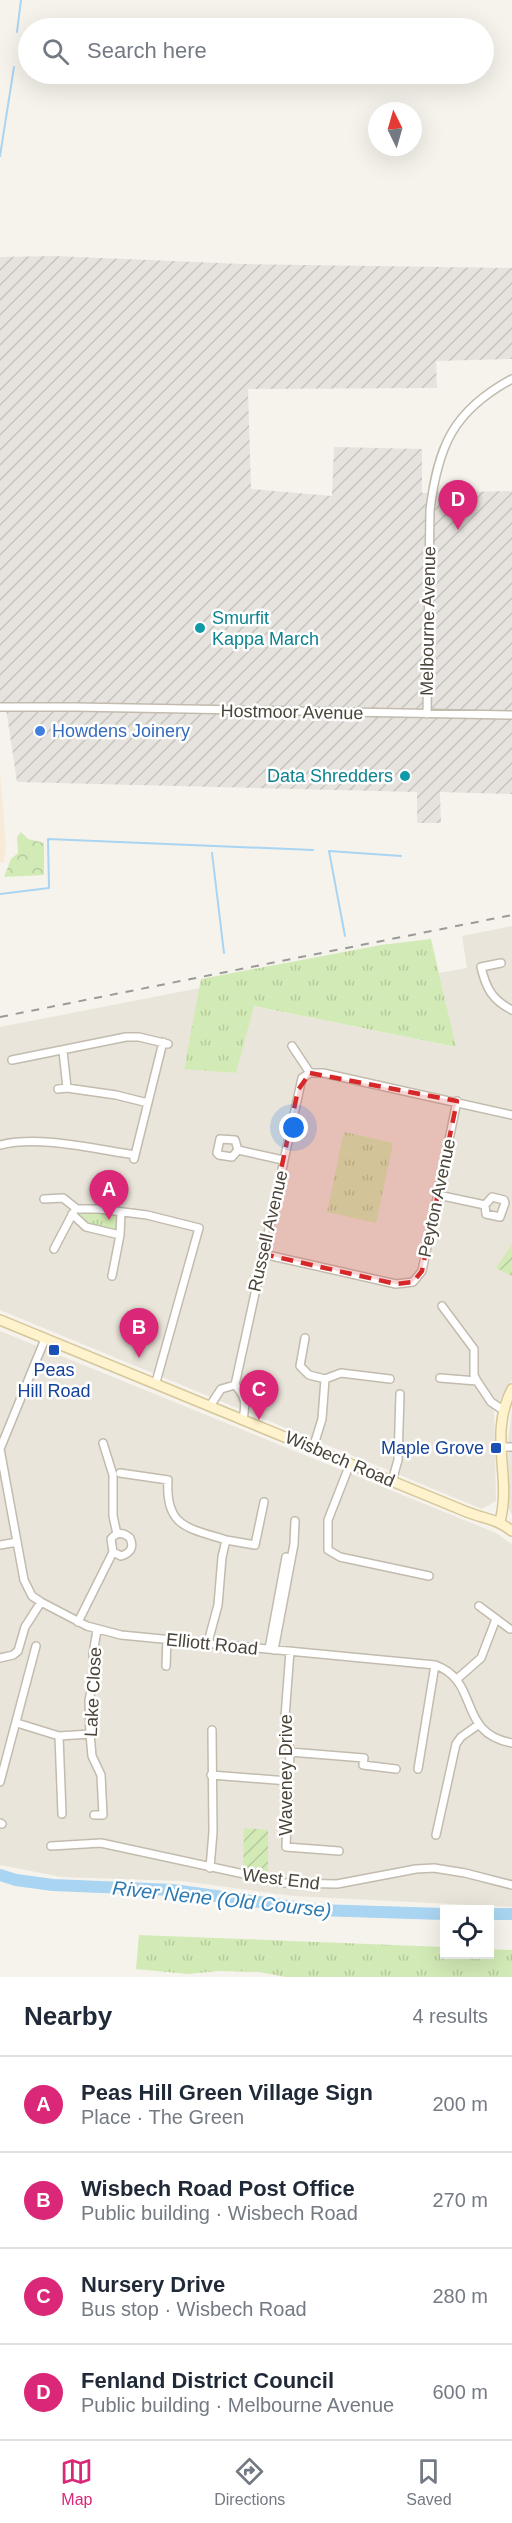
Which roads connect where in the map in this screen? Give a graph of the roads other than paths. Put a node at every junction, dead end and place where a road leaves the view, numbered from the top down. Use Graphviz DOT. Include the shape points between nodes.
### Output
graph roads {
  1 [pos="512,379"];
  2 [pos="0,707"];
  3 [pos="427,714"];
  4 [pos="512,715"];
  5 [pos="501,963"];
  6 [pos="512,1010"];
  7 [pos="292,1046"];
  8 [pos="63,1051"];
  9 [pos="12,1060"];
  10 [pos="310,1073"];
  11 [pos="67,1088"];
  12 [pos="58,1089"];
  13 [pos="457,1101"];
  14 [pos="148,1103"];
  15 [pos="512,1115"];
  16 [pos="0,1145"];
  17 [pos="237,1150"];
  18 [pos="284,1160"];
  19 [pos="438,1195"];
  20 [pos="45,1199"];
  21 [pos="485,1205"];
  22 [pos="75,1212"];
  23 [pos="121,1212"];
  24 [pos="120,1235"];
  25 [pos="54,1249"];
  26 [pos="263,1254"];
  27 [pos="112,1276"];
  28 [pos="442,1305"];
  29 [pos="0,1320"];
  30 [pos="305,1338"];
  31 [pos="45,1339"];
  32 [pos="440,1378"];
  33 [pos="325,1379"];
  34 [pos="390,1379"];
  35 [pos="156,1382"];
  36 [pos="477,1382"];
  37 [pos="235,1385"];
  38 [pos="512,1389"];
  39 [pos="400,1394"];
  40 [pos="210,1406"];
  41 [pos="502,1410"];
  42 [pos="243,1419"];
  43 [pos="103,1443"];
  44 [pos="500,1447"];
  45 [pos="512,1447"];
  46 [pos="313,1448"];
  47 [pos="0,1449"];
  48 [pos="350,1464"];
  49 [pos="120,1473"];
  50 [pos="392,1481"];
  51 [pos="264,1502"];
  52 [pos="294,1521"];
  53 [pos="500,1521"];
  54 [pos="512,1531"];
  55 [pos="117,1534"];
  56 [pos="226,1540"];
  57 [pos="17,1542"];
  58 [pos="0,1545"];
  59 [pos="113,1552"];
  60 [pos="286,1557"];
  61 [pos="429,1576"];
  62 [pos="41,1602"];
  63 [pos="479,1606"];
  64 [pos="496,1619"];
  65 [pos="78,1622"];
  66 [pos="510,1629"];
  67 [pos="97,1630"];
  68 [pos="167,1639"];
  69 [pos="208,1642"];
  70 [pos="36,1646"];
  71 [pos="271,1650"];
  72 [pos="290,1651"];
  73 [pos="0,1658"];
  74 [pos="435,1665"];
  75 [pos="166,1666"];
  76 [pos="457,1678"];
  77 [pos="17,1723"];
  78 [pos="478,1725"];
  79 [pos="212,1730"];
  80 [pos="90,1734"];
  81 [pos="59,1736"];
  82 [pos="512,1743"];
  83 [pos="290,1752"];
  84 [pos="396,1768"];
  85 [pos="418,1768"];
  86 [pos="211,1775"];
  87 [pos="288,1781"];
  88 [pos="0,1782"];
  89 [pos="62,1814"];
  90 [pos="94,1815"];
  91 [pos="436,1835"];
  92 [pos="51,1846"];
  93 [pos="339,1851"];
  94 [pos="210,1868"];
  95 [pos="512,1885"];
  1 -- 3 [label="street, Melbourne Avenue" via="481,399 462,418 441,453 434,479 430,510"];
  2 -- 3 [label="street, Hostmoor Avenue"];
  3 -- 4 [label="street, Hostmoor Avenue"];
  5 -- 6 [label="street" via="481,967 490,993"];
  7 -- 10 [label="street"];
  8 -- 9 [label="street"];
  8 -- 11 [label="street"];
  8 -- 14 [label="street" via="126,1037 165,1043"];
  10 -- 13 [label="street"];
  10 -- 18 [label="street, Russell Avenue" via="302,1078 298,1090"];
  11 -- 12 [label="street"];
  11 -- 14 [label="street"];
  13 -- 15 [label="street"];
  13 -- 19 [label="street, Peyton Avenue"];
  14 -- 16 [label="street" via="134,1157 66,1144"];
  17 -- 18 [label="street"];
  18 -- 26 [label="street, Russell Avenue"];
  19 -- 21 [label="street"];
  19 -- 26 [label="street, Peyton Avenue" via="422,1271 413,1282 396,1284"];
  20 -- 22 [label="street" via="63,1198"];
  22 -- 23 [label="street"];
  22 -- 24 [label="street" via="86,1227"];
  22 -- 25 [label="street"];
  23 -- 24 [label="street"];
  23 -- 35 [label="street" via="199,1228"];
  24 -- 27 [label="street"];
  26 -- 37 [label="street, Russell Avenue"];
  28 -- 36 [label="street" via="474,1349"];
  29 -- 31 [label="main road, Wisbech Road"];
  30 -- 33 [label="street" via="302,1371"];
  31 -- 35 [label="main road, Wisbech Road"];
  31 -- 47 [label="street"];
  32 -- 36 [label="street"];
  33 -- 34 [label="street" via="341,1373"];
  33 -- 46 [label="street" via="322,1419"];
  35 -- 40 [label="main road, Wisbech Road"];
  36 -- 41 [label="street" via="490,1402"];
  37 -- 40 [label="street" via="221,1389"];
  37 -- 42 [label="street" via="244,1395"];
  38 -- 41 [label="main road"];
  39 -- 50 [label="street" via="398,1460"];
  40 -- 42 [label="main road, Wisbech Road"];
  41 -- 44 [label="main road"];
  42 -- 46 [label="main road, Wisbech Road"];
  43 -- 55 [label="street" via="113,1475"];
  44 -- 45 [label="street"];
  44 -- 53 [label="main road" via="504,1506"];
  46 -- 48 [label="main road, Wisbech Road"];
  47 -- 57 [label="street, Elliott Road"];
  48 -- 50 [label="main road, Wisbech Road"];
  48 -- 61 [label="street" via="328,1520 328,1550 340,1557"];
  49 -- 56 [label="street" via="168,1480 169,1510 178,1521"];
  50 -- 53 [label="main road, Wisbech Road" via="485,1519"];
  51 -- 56 [label="street" via="255,1545"];
  52 -- 71 [label="street" via="294,1545"];
  53 -- 54 [label="main road, Wisbech Road"];
  55 -- 59 [label="street" via="111,1539"];
  55 -- 59 [label="street" via="130,1538 132,1547 122,1556"];
  56 -- 69 [label="street" via="218,1605"];
  57 -- 58 [label="street"];
  57 -- 62 [label="street, Elliott Road" via="24,1580 32,1596"];
  59 -- 65 [label="street"];
  60 -- 71 [label="street"];
  62 -- 65 [label="street, Elliott Road"];
  62 -- 73 [label="street" via="25,1627 18,1651"];
  63 -- 64 [label="street"];
  64 -- 66 [label="street"];
  64 -- 76 [label="street" via="481,1658"];
  65 -- 67 [label="street, Elliott Road"];
  67 -- 68 [label="street, Elliott Road"];
  67 -- 80 [label="street, Lake Close" via="95,1674 89,1700"];
  68 -- 69 [label="street, Elliott Road"];
  68 -- 75 [label="street"];
  69 -- 71 [label="street, Elliott Road"];
  70 -- 77 [label="street"];
  71 -- 72 [label="street, Elliott Road"];
  72 -- 74 [label="street, Elliott Road"];
  72 -- 83 [label="street, Waveney Drive" via="285,1717"];
  74 -- 76 [label="street, Elliott Road"];
  74 -- 85 [label="street"];
  76 -- 78 [label="street"];
  77 -- 81 [label="street"];
  77 -- 88 [label="street"];
  78 -- 82 [label="street" via="495,1739"];
  78 -- 91 [label="street" via="456,1744"];
  79 -- 86 [label="street"];
  80 -- 81 [label="street"];
  80 -- 90 [label="street, Lake Close" via="92,1756 101,1774 103,1815"];
  81 -- 89 [label="street"];
  83 -- 84 [label="street" via="364,1758 363,1765"];
  83 -- 87 [label="street, Waveney Drive"];
  86 -- 87 [label="street"];
  86 -- 94 [label="street"];
  87 -- 93 [label="street, Waveney Drive" via="286,1846"];
  92 -- 94 [label="street, West End" via="101,1843"];
  94 -- 95 [label="street, West End" via="313,1885 434,1868"];
}
